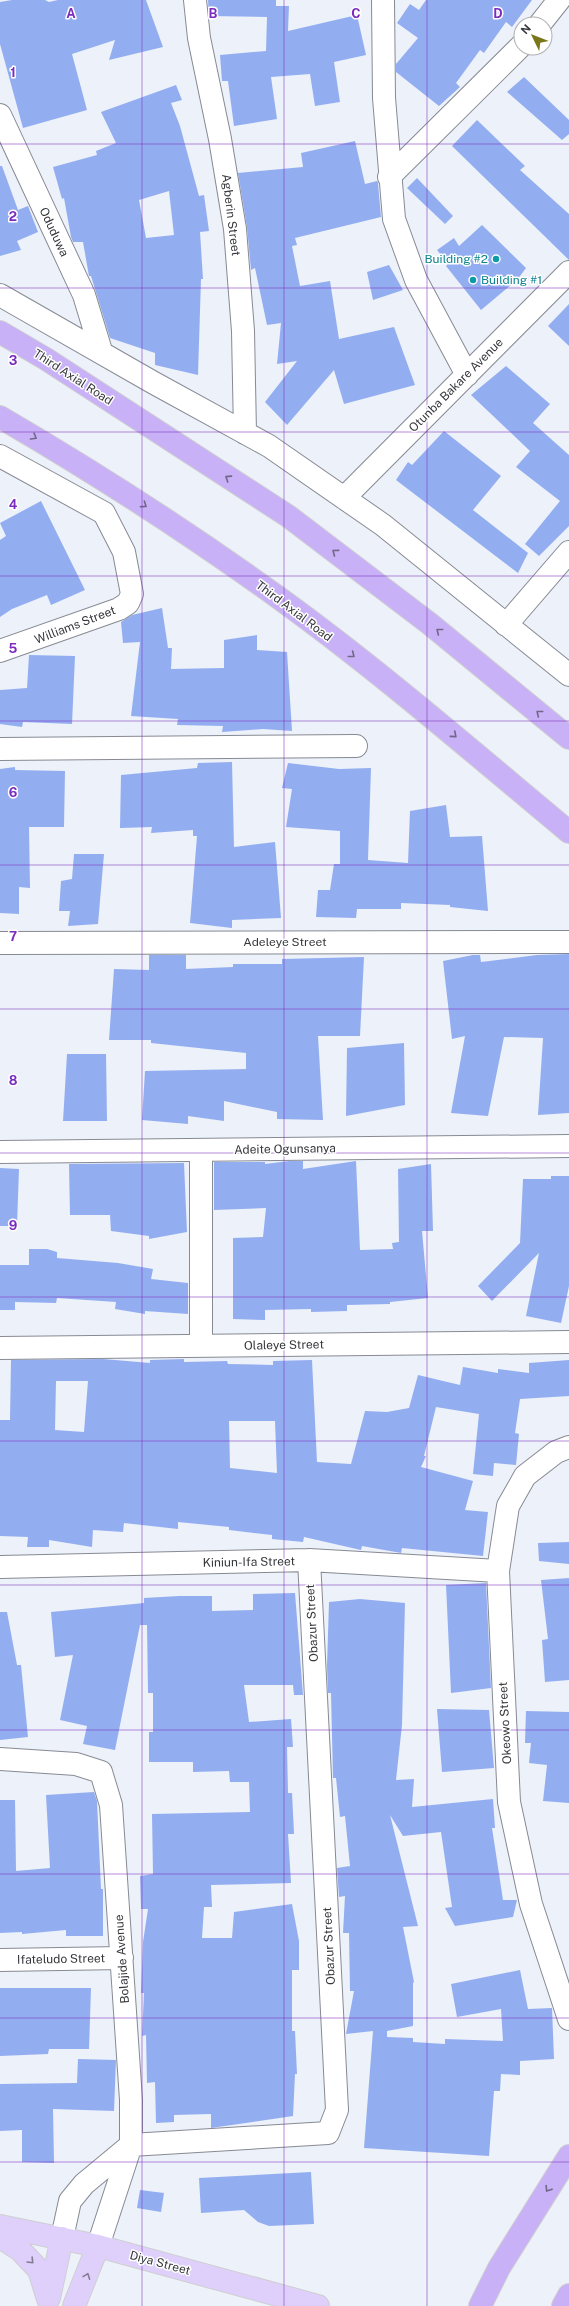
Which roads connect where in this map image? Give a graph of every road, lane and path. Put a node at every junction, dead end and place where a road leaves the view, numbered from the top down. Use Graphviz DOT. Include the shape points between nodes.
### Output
graph roads {
  1 [pos="195,0"];
  2 [pos="383,0"];
  3 [pos="559,0"];
  4 [pos="546,16"];
  5 [pos="513,54"];
  6 [pos="0,115"];
  7 [pos="389,177"];
  8 [pos="569,272"];
  9 [pos="0,295"];
  10 [pos="0,332"];
  11 [pos="101,351"];
  12 [pos="467,375"];
  13 [pos="0,417"];
  14 [pos="245,433"];
  15 [pos="0,456"];
  16 [pos="119,488"];
  17 [pos="344,498"];
  18 [pos="104,514"];
  19 [pos="569,552"];
  20 [pos="506,625"];
  21 [pos="0,651"];
  22 [pos="569,675"];
  23 [pos="569,738"];
  24 [pos="356,746"];
  25 [pos="0,749"];
  26 [pos="569,832"];
  27 [pos="569,942"];
  28 [pos="0,943"];
  29 [pos="569,1146"];
  30 [pos="201,1150"];
  31 [pos="0,1152"];
  32 [pos="569,1342"];
  33 [pos="201,1346"];
  34 [pos="0,1348"];
  35 [pos="569,1447"];
  36 [pos="309,1560"];
  37 [pos="0,1567"];
  38 [pos="498,1571"];
  39 [pos="0,1759"];
  40 [pos="122,1958"];
  41 [pos="0,1960"];
  42 [pos="569,2019"];
  43 [pos="130,2145"];
  44 [pos="569,2156"];
  45 [pos="0,2226"];
  46 [pos="0,2237"];
  47 [pos="62,2238"];
  48 [pos="98,2246"];
  49 [pos="569,2295"];
  50 [pos="48,2303"];
  51 [pos="74,2306"];
  52 [pos="318,2306"];
  53 [pos="480,2306"];
  54 [pos="562,2306"];
  1 -- 14 [label="street, Agberin Street" via="199,38 235,229"];
  2 -- 7 [label="street" via="384,98"];
  3 -- 4 [label="street"];
  5 -- 7 [label="street"];
  6 -- 11 [label="street, Oduduwa" via="84,295"];
  7 -- 12 [label="street" via="394,218 416,280"];
  8 -- 12 [label="street, Otunba Bakare Avenue"];
  9 -- 11 [label="street"];
  23 -- 10 [label="highway, Third Axial Road, one-way" via="430,624 288,516 46,359"];
  11 -- 14 [label="street"];
  12 -- 17 [label="street, Otunba Bakare Avenue"];
  13 -- 16 [label="highway, Third Axial Road, one-way"];
  14 -- 17 [label="street" via="269,446"];
  15 -- 18 [label="street"];
  16 -- 18 [label="street"];
  16 -- 26 [label="highway, Third Axial Road, one-way" via="280,599 431,716"];
  17 -- 20 [label="street" via="383,525"];
  18 -- 21 [label="street, Williams Street" via="124,552 132,594 128,603 119,609"];
  19 -- 20 [label="street"];
  20 -- 22 [label="street"];
  24 -- 25 [label="street"];
  27 -- 28 [label="street, Adeleye Street"];
  29 -- 30 [label="street, Adeite Ogunsanya"];
  30 -- 31 [label="street, Adeite Ogunsanya"];
  30 -- 33 [label="street"];
  32 -- 33 [label="street, Olaleye Street"];
  33 -- 34 [label="street, Olaleye Street"];
  35 -- 38 [label="street, Okeowo Street" via="556,1452 525,1476 508,1506"];
  36 -- 37 [label="street, Kiniun-Ifa Street"];
  36 -- 38 [label="street, Kiniun-Ifa Street"];
  36 -- 43 [label="street, Obazur Street" via="337,2110 328,2133"];
  38 -- 42 [label="street, Okeowo Street" via="509,1802 531,1904"];
  39 -- 40 [label="street, Bolajide Avenue" via="76,1764 102,1772 111,1805"];
  40 -- 41 [label="street, Ifateludo Street"];
  40 -- 43 [label="street, Bolajide Avenue" via="131,2100"];
  43 -- 47 [label="street" via="84,2184 70,2201"];
  43 -- 48 [label="street, Bolajide Avenue"];
  44 -- 53 [label="highway, one-way" via="499,2268"];
  45 -- 47 [label="main road, Diya Street"];
  46 -- 50 [label="main road, one-way" via="20,2250 39,2270"];
  47 -- 48 [label="main road, Diya Street"];
  47 -- 50 [label="main road"];
  51 -- 48 [label="main road, one-way"];
  48 -- 52 [label="main road, Diya Street"];
  49 -- 54 [label="highway"];
}
